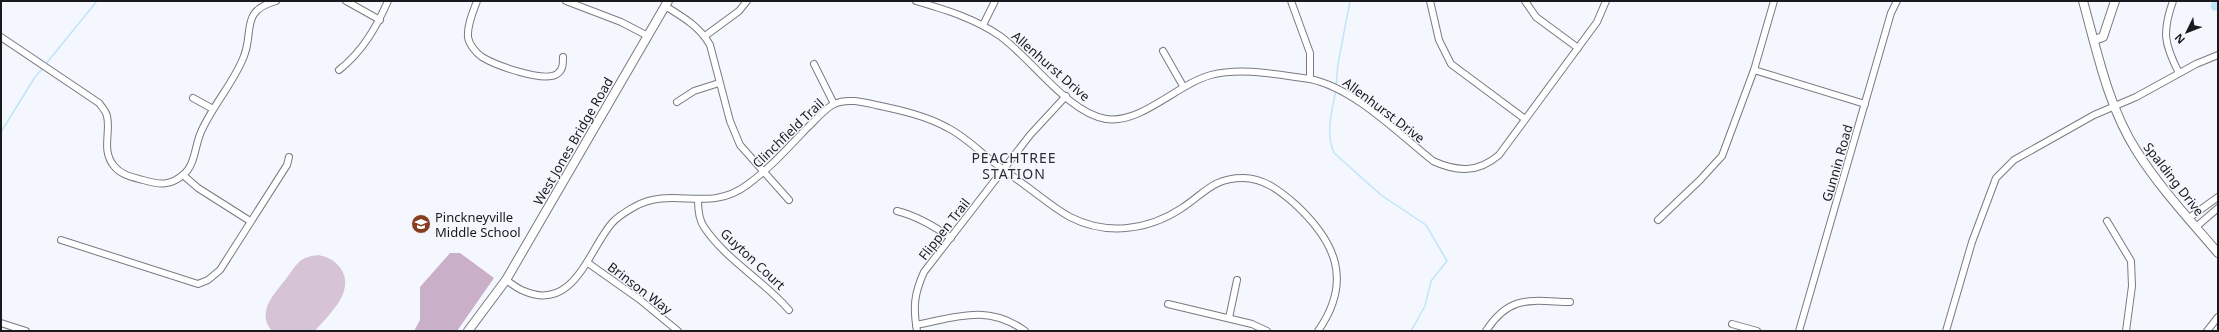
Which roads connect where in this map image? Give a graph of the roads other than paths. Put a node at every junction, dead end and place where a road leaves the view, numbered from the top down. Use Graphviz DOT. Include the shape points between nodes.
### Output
graph roads {
  1 [pos="276,1"];
  2 [pos="346,1"];
  3 [pos="388,1"];
  4 [pos="476,1"];
  5 [pos="566,1"];
  6 [pos="747,1"];
  7 [pos="916,1"];
  8 [pos="994,1"];
  9 [pos="1291,1"];
  10 [pos="1430,1"];
  11 [pos="1525,1"];
  12 [pos="1606,1"];
  13 [pos="1774,1"];
  14 [pos="1897,1"];
  15 [pos="2083,1"];
  16 [pos="2115,1"];
  17 [pos="2173,1"];
  18 [pos="667,3"];
  19 [pos="380,20"];
  20 [pos="982,25"];
  21 [pos="648,36"];
  22 [pos="705,36"];
  23 [pos="1,37"];
  24 [pos="2094,40"];
  25 [pos="1578,48"];
  26 [pos="1163,51"];
  27 [pos="2218,55"];
  28 [pos="563,57"];
  29 [pos="814,64"];
  30 [pos="339,70"];
  31 [pos="1754,70"];
  32 [pos="2179,74"];
  33 [pos="1310,79"];
  34 [pos="719,83"];
  35 [pos="1183,86"];
  36 [pos="1066,96"];
  37 [pos="193,98"];
  38 [pos="677,102"];
  39 [pos="834,104"];
  40 [pos="1865,104"];
  41 [pos="2114,106"];
  42 [pos="213,109"];
  43 [pos="1525,120"];
  44 [pos="289,157"];
  45 [pos="1002,170"];
  46 [pos="763,173"];
  47 [pos="183,175"];
  48 [pos="2218,197"];
  49 [pos="698,200"];
  50 [pos="789,200"];
  51 [pos="2218,208"];
  52 [pos="897,211"];
  53 [pos="2189,218"];
  54 [pos="1658,220"];
  55 [pos="250,221"];
  56 [pos="2107,221"];
  57 [pos="2196,227"];
  58 [pos="951,238"];
  59 [pos="61,240"];
  60 [pos="2218,253"];
  61 [pos="588,262"];
  62 [pos="506,280"];
  63 [pos="1237,280"];
  64 [pos="1570,302"];
  65 [pos="1168,304"];
  66 [pos="789,310"];
  67 [pos="2218,317"];
  68 [pos="1229,318"];
  69 [pos="1,323"];
  70 [pos="1732,324"];
  71 [pos="916,328"];
  72 [pos="26,331"];
  73 [pos="468,331"];
  74 [pos="678,331"];
  75 [pos="1025,331"];
  76 [pos="1266,331"];
  77 [pos="1318,331"];
  78 [pos="1486,331"];
  79 [pos="1757,331"];
  80 [pos="1799,331"];
  81 [pos="1946,331"];
  82 [pos="2126,331"];
  83 [pos="2208,331"];
  1 -- 42 [label="street" via="265,4 251,19 245,55"];
  2 -- 19 [label="street"];
  3 -- 19 [label="street"];
  4 -- 28 [label="street" via="468,36 475,51 481,56 518,72 551,77 562,67"];
  5 -- 21 [label="street" via="621,22"];
  6 -- 22 [label="street" via="739,11"];
  7 -- 20 [label="street, Allenhurst Drive" via="966,17"];
  8 -- 20 [label="street"];
  9 -- 33 [label="street" via="1310,53"];
  10 -- 43 [label="street" via="1439,40 1451,64"];
  11 -- 25 [label="street" via="1536,17"];
  12 -- 25 [label="street, Allenhurst Drive" via="1597,22"];
  13 -- 31 [label="street"];
  14 -- 40 [label="street, Gunnin Road" via="1891,13"];
  15 -- 24 [label="street, Spalding Drive"];
  16 -- 24 [label="street" via="2103,36"];
  17 -- 32 [label="street" via="2165,36 2169,53"];
  18 -- 21 [label="street, West Jones Bridge Road"];
  18 -- 22 [label="street"];
  19 -- 30 [label="street" via="360,50"];
  20 -- 36 [label="street, Allenhurst Drive" via="1000,37"];
  21 -- 62 [label="street, West Jones Bridge Road"];
  22 -- 34 [label="street" via="714,59"];
  23 -- 47 [label="street" via="99,103 107,115 109,159 120,172 166,185"];
  24 -- 41 [label="street, Spalding Drive"];
  25 -- 43 [label="street, Allenhurst Drive"];
  26 -- 35 [label="street"];
  27 -- 32 [label="street"];
  29 -- 39 [label="street"];
  31 -- 40 [label="street"];
  31 -- 54 [label="street" via="1722,156"];
  32 -- 41 [label="street"];
  33 -- 35 [label="street, Allenhurst Drive" via="1229,72"];
  33 -- 43 [label="street, Allenhurst Drive" via="1327,83 1347,94 1433,161 1448,168 1467,170 1488,164 1499,155"];
  34 -- 38 [label="street" via="694,92"];
  34 -- 46 [label="street" via="740,145"];
  35 -- 36 [label="street, Allenhurst Drive" via="1145,110 1126,117 1107,119 1090,114"];
  36 -- 45 [label="street, Flippen Trail"];
  37 -- 42 [label="street"];
  39 -- 45 [label="street, Clinchfield Trail" via="855,101 914,115 942,125 970,143"];
  39 -- 46 [label="street, Clinchfield Trail"];
  40 -- 80 [label="street, Gunnin Road"];
  41 -- 53 [label="street, Spalding Drive" via="2136,150"];
  41 -- 81 [label="street" via="2087,118 2014,160 1996,178 1972,242"];
  42 -- 47 [label="street" via="201,132 190,166"];
  44 -- 55 [label="street"];
  45 -- 58 [label="street, Flippen Trail"];
  45 -- 77 [label="street, Clinchfield Trail" via="1070,217 1098,228 1123,229 1146,226 1184,207 1210,186 1224,180 1245,178 1265,182 1280,191 1318,227 1336,260 1334,300"];
  46 -- 49 [label="street, Clinchfield Trail" via="734,193"];
  46 -- 50 [label="street"];
  47 -- 55 [label="street" via="198,188"];
  48 -- 53 [label="street"];
  49 -- 61 [label="street, Clinchfield Trail" via="665,197 649,200 634,207 611,224"];
  49 -- 66 [label="street, Guyton Court" via="703,226 725,251 778,297"];
  51 -- 57 [label="street"];
  52 -- 58 [label="street" via="910,214 934,226"];
  53 -- 57 [label="street, Spalding Drive"];
  55 -- 59 [label="street" via="220,270 198,284"];
  56 -- 82 [label="street" via="2131,261 2132,286"];
  57 -- 60 [label="street, Spalding Drive"];
  58 -- 71 [label="street, Flippen Trail" via="924,272 916,291"];
  61 -- 62 [label="street, Clinchfield Trail" via="570,285 549,294 537,295 524,291"];
  61 -- 74 [label="street, Brinson Way"];
  62 -- 73 [label="street, West Jones Bridge Road"];
  63 -- 68 [label="street"];
  64 -- 78 [label="street" via="1517,302 1494,319"];
  65 -- 68 [label="street"];
  67 -- 83 [label="street"];
  68 -- 76 [label="street"];
  69 -- 72 [label="street"];
  70 -- 79 [label="street"];
  71 -- 75 [label="street" via="978,314 999,316"];
}
